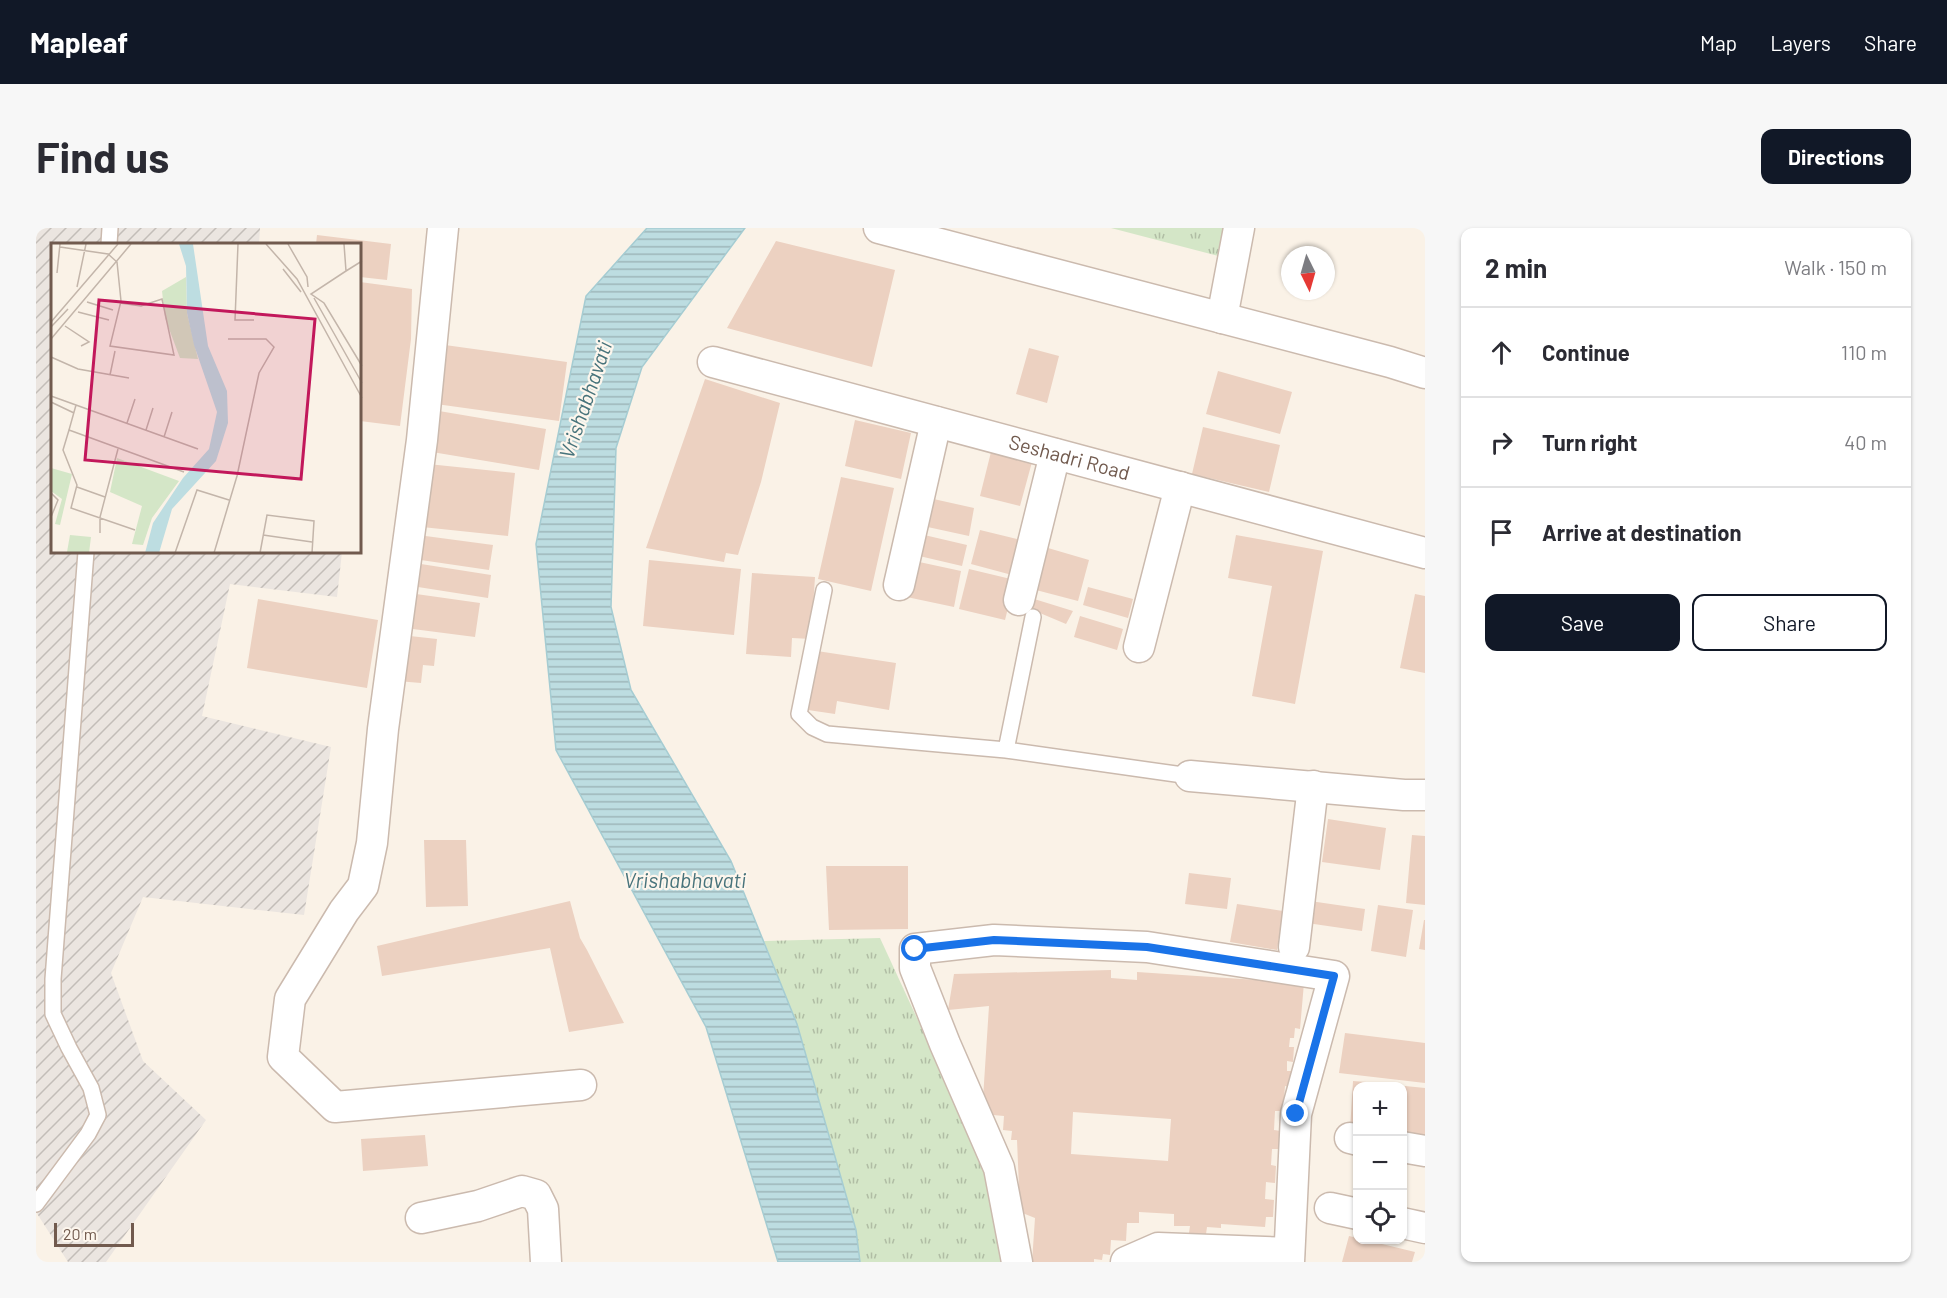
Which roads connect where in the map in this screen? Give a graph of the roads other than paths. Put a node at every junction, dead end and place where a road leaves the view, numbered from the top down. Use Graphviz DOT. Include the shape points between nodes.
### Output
graph roads {
  1 [pos="110,228"];
  2 [pos="443,228"];
  3 [pos="879,228"];
  4 [pos="1239,228"];
  5 [pos="109,243"];
  6 [pos="1222,318"];
  7 [pos="713,362"];
  8 [pos="1425,373"];
  9 [pos="936,422"];
  10 [pos="1055,454"];
  11 [pos="1180,488"];
  12 [pos="1425,553"];
  13 [pos="86,554"];
  14 [pos="899,585"];
  15 [pos="824,590"];
  16 [pos="1026,608"];
  17 [pos="1139,647"];
  18 [pos="1006,750"];
  19 [pos="1190,776"];
  20 [pos="1313,786"];
  21 [pos="1425,795"];
  22 [pos="1294,947"];
  23 [pos="581,1085"];
  24 [pos="1407,1148"];
  25 [pos="1425,1150"];
  26 [pos="36,1204"];
  27 [pos="421,1218"];
  28 [pos="1407,1224"];
  29 [pos="1425,1228"];
  30 [pos="1289,1257"];
  31 [pos="546,1262"];
  32 [pos="1017,1262"];
  33 [pos="1126,1262"];
  1 -- 5 [label="lane"];
  2 -- 23 [label="street" via="422,440 382,729 368,864 363,886 290,999 283,1057 335,1107"];
  3 -- 6 [label="street"];
  4 -- 6 [label="street"];
  6 -- 8 [label="street"];
  7 -- 9 [label="street, Seshadri Road"];
  9 -- 10 [label="street, Seshadri Road"];
  9 -- 14 [label="street"];
  10 -- 11 [label="street, Seshadri Road"];
  10 -- 16 [label="street"];
  11 -- 12 [label="street, Seshadri Road"];
  11 -- 17 [label="street"];
  13 -- 26 [label="lane" via="53,1014 91,1088 98,1115"];
  15 -- 18 [label="lane" via="799,714 812,727 827,734"];
  16 -- 18 [label="lane"];
  18 -- 19 [label="lane"];
  19 -- 20 [label="street"];
  20 -- 21 [label="street"];
  20 -- 22 [label="street"];
  24 -- 25 [label="street"];
  27 -- 31 [label="street" via="478,1206 522,1191 536,1195 543,1209"];
  28 -- 29 [label="street"];
  30 -- 32 [label="street" via="1296,1114 1334,976 1147,947 994,940 915,949 915,968 999,1168"];
  30 -- 33 [label="street" via="1158,1248"];
}
